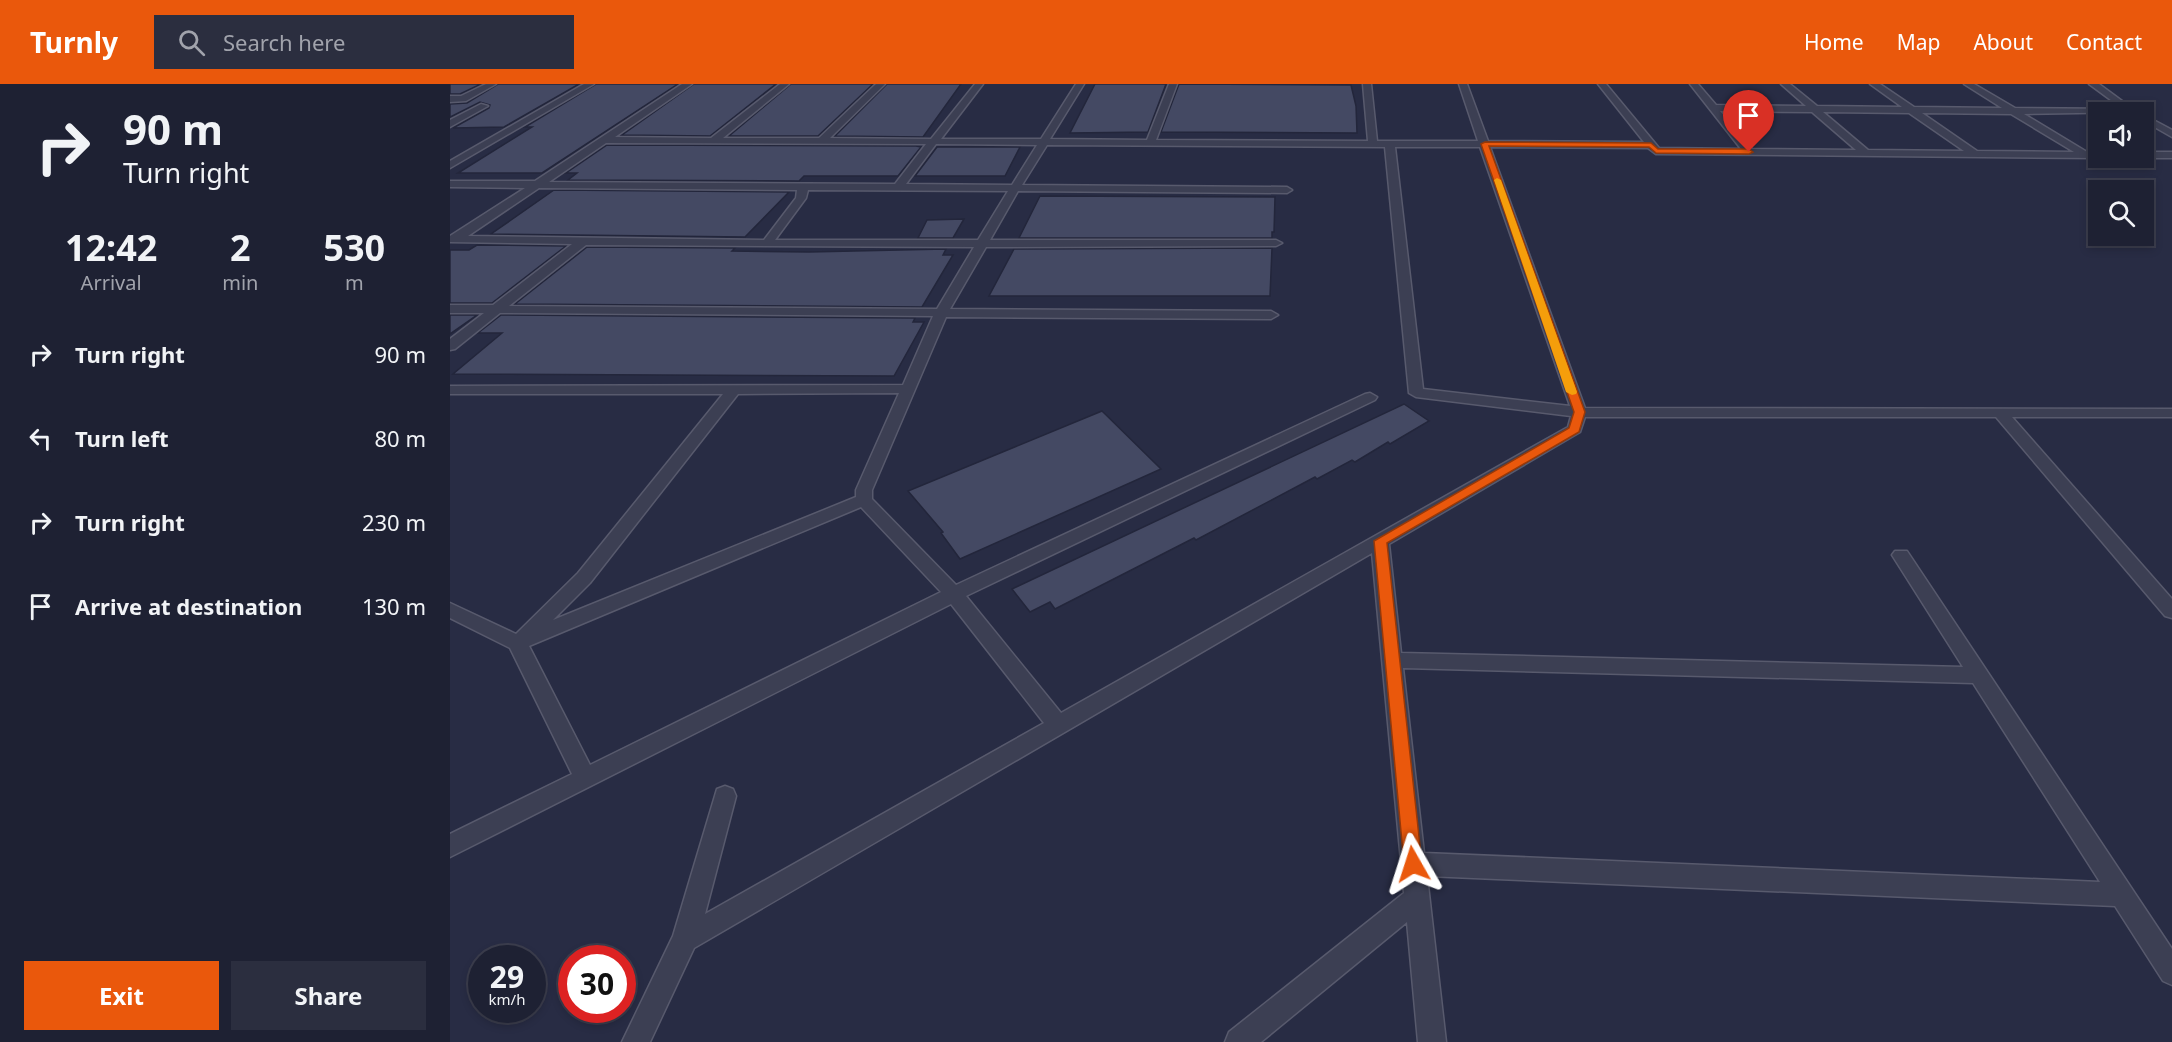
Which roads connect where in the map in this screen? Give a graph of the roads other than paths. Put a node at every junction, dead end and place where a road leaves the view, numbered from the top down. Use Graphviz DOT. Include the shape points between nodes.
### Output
graph roads {
  1 [pos="492,84"];
  2 [pos="590,84"];
  3 [pos="688,84"];
  4 [pos="784,84"];
  5 [pos="881,84"];
  6 [pos="980,84"];
  7 [pos="1080,84"];
  8 [pos="1173,84"];
  9 [pos="1367,84"];
  10 [pos="1463,84"];
  11 [pos="1602,84"];
  12 [pos="1694,84"];
  13 [pos="1785,84"];
  14 [pos="1874,84"];
  15 [pos="1968,84"];
  16 [pos="2093,84"];
  17 [pos="450,99"];
  18 [pos="2119,102"];
  19 [pos="484,106"];
  20 [pos="1713,108"];
  21 [pos="1814,109"];
  22 [pos="1911,110"];
  23 [pos="2012,111"];
  24 [pos="2088,112"];
  25 [pos="450,124"];
  26 [pos="2154,124"];
  27 [pos="2172,134"];
  28 [pos="605,140"];
  29 [pos="713,141"];
  30 [pos="822,141"];
  31 [pos="934,141"];
  32 [pos="1044,142"];
  33 [pos="1150,142"];
  34 [pos="1373,144"];
  35 [pos="1389,144"];
  36 [pos="1485,144"];
  37 [pos="1651,145"];
  38 [pos="1749,152"];
  39 [pos="1866,153"];
  40 [pos="1974,153"];
  41 [pos="2085,154"];
  42 [pos="2154,155"];
  43 [pos="2172,155"];
  44 [pos="450,165"];
  45 [pos="450,184"];
  46 [pos="538,185"];
  47 [pos="803,186"];
  48 [pos="898,187"];
  49 [pos="1015,188"];
  50 [pos="1287,190"];
  51 [pos="452,240"];
  52 [pos="582,242"];
  53 [pos="1276,243"];
  54 [pos="766,244"];
  55 [pos="982,244"];
  56 [pos="450,309"];
  57 [pos="496,310"];
  58 [pos="941,313"];
  59 [pos="1271,315"];
  60 [pos="450,346"];
  61 [pos="734,389"];
  62 [pos="908,389"];
  63 [pos="450,390"];
  64 [pos="1370,398"];
  65 [pos="1579,412"];
  66 [pos="2000,412"];
  67 [pos="2172,413"];
  68 [pos="864,500"];
  69 [pos="1380,541"];
  70 [pos="1901,555"];
  71 [pos="954,594"];
  72 [pos="450,610"];
  73 [pos="2172,611"];
  74 [pos="518,643"];
  75 [pos="1392,660"];
  76 [pos="1979,675"];
  77 [pos="1058,725"];
  78 [pos="585,778"];
  79 [pos="725,796"];
  80 [pos="450,846"];
  81 [pos="1413,864"];
  82 [pos="2122,895"];
  83 [pos="1418,897"];
  84 [pos="685,939"];
  85 [pos="2172,972"];
  86 [pos="636,1042"];
  87 [pos="1239,1042"];
  88 [pos="1432,1042"];
  1 -- 17 [label="street" via="463,99"];
  2 -- 44 [label="street"];
  3 -- 28 [label="street"];
  4 -- 29 [label="street"];
  5 -- 30 [label="street"];
  6 -- 31 [label="street"];
  7 -- 32 [label="street"];
  8 -- 33 [label="street"];
  9 -- 34 [label="street"];
  10 -- 36 [label="street"];
  11 -- 37 [label="street"];
  12 -- 20 [label="street"];
  13 -- 21 [label="street"];
  14 -- 22 [label="street"];
  15 -- 23 [label="street"];
  16 -- 18 [label="street"];
  19 -- 25 [label="street"];
  20 -- 21 [label="street"];
  20 -- 38 [label="street"];
  21 -- 22 [label="street"];
  21 -- 39 [label="street"];
  22 -- 23 [label="street"];
  22 -- 40 [label="street"];
  23 -- 24 [label="street"];
  23 -- 41 [label="street"];
  26 -- 27 [label="street"];
  28 -- 29 [label="street"];
  28 -- 46 [label="street"];
  29 -- 30 [label="street"];
  30 -- 31 [label="street"];
  31 -- 32 [label="street"];
  31 -- 48 [label="street"];
  32 -- 33 [label="street"];
  32 -- 49 [label="street"];
  33 -- 34 [label="street"];
  34 -- 35 [label="street"];
  35 -- 36 [label="street"];
  35 -- 65 [label="street" via="1416,393"];
  36 -- 37 [label="street"];
  36 -- 65 [label="street"];
  37 -- 38 [label="street" via="1656,151"];
  38 -- 39 [label="street"];
  39 -- 40 [label="street"];
  40 -- 41 [label="street"];
  42 -- 43 [label="street"];
  45 -- 46 [label="street"];
  46 -- 47 [label="street"];
  46 -- 51 [label="street"];
  47 -- 48 [label="street"];
  47 -- 54 [label="street" via="801,198"];
  48 -- 49 [label="street"];
  49 -- 50 [label="street"];
  49 -- 55 [label="street"];
  51 -- 52 [label="street"];
  52 -- 54 [label="street"];
  52 -- 57 [label="street"];
  53 -- 55 [label="street"];
  54 -- 55 [label="street"];
  55 -- 58 [label="street"];
  56 -- 57 [label="street"];
  57 -- 58 [label="street"];
  57 -- 60 [label="street"];
  58 -- 59 [label="street"];
  58 -- 62 [label="street"];
  61 -- 62 [label="street"];
  61 -- 63 [label="street"];
  61 -- 74 [label="street" via="584,578"];
  62 -- 68 [label="street" via="864,490"];
  64 -- 71 [label="street"];
  65 -- 66 [label="street"];
  65 -- 69 [label="street" via="1575,429"];
  66 -- 67 [label="street"];
  66 -- 73 [label="street"];
  68 -- 71 [label="street"];
  68 -- 74 [label="street"];
  69 -- 75 [label="street"];
  69 -- 77 [label="street"];
  70 -- 76 [label="street"];
  71 -- 77 [label="street"];
  71 -- 78 [label="street"];
  72 -- 74 [label="street"];
  74 -- 78 [label="street"];
  75 -- 76 [label="street"];
  75 -- 81 [label="street"];
  76 -- 82 [label="street"];
  77 -- 84 [label="street"];
  78 -- 80 [label="street"];
  79 -- 84 [label="street"];
  81 -- 82 [label="street"];
  81 -- 83 [label="street"];
  82 -- 85 [label="street"];
  83 -- 87 [label="street"];
  83 -- 88 [label="street"];
  84 -- 86 [label="street"];
}
